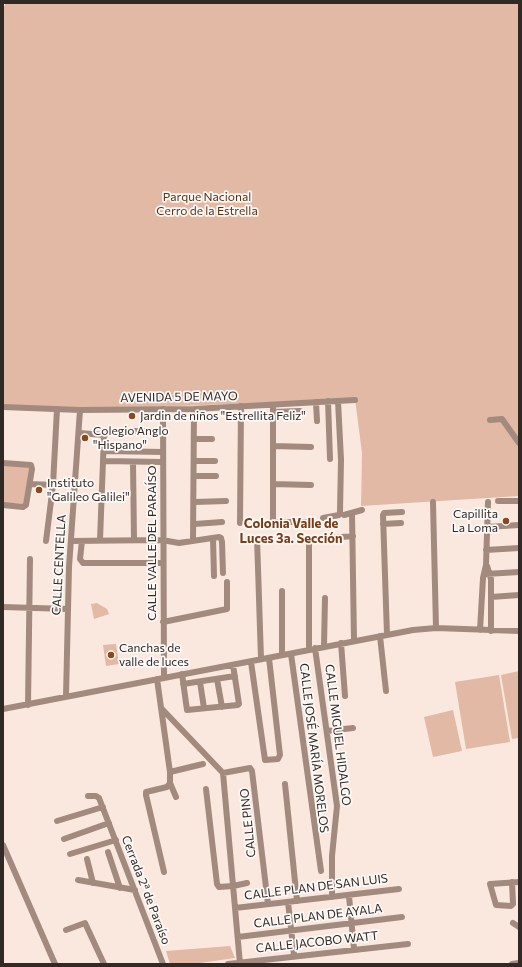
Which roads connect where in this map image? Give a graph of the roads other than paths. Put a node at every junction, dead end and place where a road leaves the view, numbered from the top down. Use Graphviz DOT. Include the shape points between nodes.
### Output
graph roads {
  1 [pos="355,400"];
  2 [pos="328,401"];
  3 [pos="338,401"];
  4 [pos="316,402"];
  5 [pos="273,404"];
  6 [pos="241,406"];
  7 [pos="3,407"];
  8 [pos="57,409"];
  9 [pos="163,409"];
  10 [pos="194,409"];
  11 [pos="80,410"];
  12 [pos="300,411"];
  13 [pos="273,412"];
  14 [pos="490,420"];
  15 [pos="317,421"];
  16 [pos="162,431"];
  17 [pos="79,433"];
  18 [pos="104,435"];
  19 [pos="212,439"];
  20 [pos="194,440"];
  21 [pos="519,443"];
  22 [pos="273,446"];
  23 [pos="311,447"];
  24 [pos="105,451"];
  25 [pos="162,452"];
  26 [pos="330,458"];
  27 [pos="104,461"];
  28 [pos="195,461"];
  29 [pos="215,461"];
  30 [pos="133,462"];
  31 [pos="162,462"];
  32 [pos="3,463"];
  33 [pos="195,476"];
  34 [pos="216,476"];
  35 [pos="30,484"];
  36 [pos="273,484"];
  37 [pos="311,484"];
  38 [pos="53,485"];
  39 [pos="226,501"];
  40 [pos="498,501"];
  41 [pos="519,501"];
  42 [pos="195,502"];
  43 [pos="434,502"];
  44 [pos="488,502"];
  45 [pos="3,505"];
  46 [pos="362,510"];
  47 [pos="402,512"];
  48 [pos="352,513"];
  49 [pos="344,515"];
  50 [pos="323,518"];
  51 [pos="222,522"];
  52 [pos="313,522"];
  53 [pos="401,523"];
  54 [pos="195,524"];
  55 [pos="240,524"];
  56 [pos="383,524"];
  57 [pos="519,525"];
  58 [pos="488,527"];
  59 [pos="353,536"];
  60 [pos="213,538"];
  61 [pos="257,538"];
  62 [pos="330,538"];
  63 [pos="100,540"];
  64 [pos="134,540"];
  65 [pos="162,540"];
  66 [pos="309,540"];
  67 [pos="46,541"];
  68 [pos="71,541"];
  69 [pos="82,541"];
  70 [pos="193,541"];
  71 [pos="519,548"];
  72 [pos="486,550"];
  73 [pos="30,559"];
  74 [pos="163,563"];
  75 [pos="519,572"];
  76 [pos="223,573"];
  77 [pos="487,574"];
  78 [pos="214,576"];
  79 [pos="227,582"];
  80 [pos="282,591"];
  81 [pos="519,595"];
  82 [pos="491,597"];
  83 [pos="325,598"];
  84 [pos="3,607"];
  85 [pos="29,607"];
  86 [pos="68,609"];
  87 [pos="163,622"];
  88 [pos="436,628"];
  89 [pos="480,630"];
  90 [pos="491,631"];
  91 [pos="519,631"];
  92 [pos="383,635"];
  93 [pos="354,640"];
  94 [pos="341,643"];
  95 [pos="324,646"];
  96 [pos="312,649"];
  97 [pos="291,654"];
  98 [pos="282,655"];
  99 [pos="269,658"];
  100 [pos="260,659"];
  101 [pos="251,662"];
  102 [pos="233,665"];
  103 [pos="182,674"];
  104 [pos="235,676"];
  105 [pos="164,678"];
  106 [pos="157,679"];
  107 [pos="217,679"];
  108 [pos="200,682"];
  109 [pos="183,684"];
  110 [pos="386,691"];
  111 [pos="66,696"];
  112 [pos="345,696"];
  113 [pos="28,705"];
  114 [pos="222,707"];
  115 [pos="204,708"];
  116 [pos="3,709"];
  117 [pos="162,709"];
  118 [pos="353,728"];
  119 [pos="327,731"];
  120 [pos="203,764"];
  121 [pos="170,772"];
  122 [pos="223,772"];
  123 [pos="170,783"];
  124 [pos="285,784"];
  125 [pos="206,789"];
  126 [pos="88,796"];
  127 [pos="176,797"];
  128 [pos="102,807"];
  129 [pos="57,821"];
  130 [pos="109,823"];
  131 [pos="64,839"];
  132 [pos="116,840"];
  133 [pos="3,844"];
  134 [pos="108,852"];
  135 [pos="70,854"];
  136 [pos="86,859"];
  137 [pos="321,871"];
  138 [pos="164,872"];
  139 [pos="78,880"];
  140 [pos="94,882"];
  141 [pos="512,882"];
  142 [pos="519,882"];
  143 [pos="247,883"];
  144 [pos="233,886"];
  145 [pos="120,888"];
  146 [pos="400,889"];
  147 [pos="135,890"];
  148 [pos="349,896"];
  149 [pos="332,897"];
  150 [pos="298,901"];
  151 [pos="288,902"];
  152 [pos="268,904"];
  153 [pos="235,908"];
  154 [pos="402,917"];
  155 [pos="351,923"];
  156 [pos="513,923"];
  157 [pos="519,927"];
  158 [pos="66,930"];
  159 [pos="291,931"];
  160 [pos="238,937"];
  161 [pos="408,944"];
  162 [pos="354,949"];
  163 [pos="294,955"];
  164 [pos="240,963"];
  165 [pos="519,963"];
  166 [pos="55,964"];
  167 [pos="104,964"];
  168 [pos="163,964"];
  169 [pos="228,964"];
  170 [pos="512,964"];
  1 -- 3 [label="street, AVENIDA 5 DE MAYO"];
  2 -- 3 [label="street, AVENIDA 5 DE MAYO"];
  2 -- 4 [label="street, AVENIDA 5 DE MAYO"];
  2 -- 26 [label="street"];
  3 -- 50 [label="street" via="340,512 339,516"];
  4 -- 5 [label="street, AVENIDA 5 DE MAYO"];
  4 -- 15 [label="street"];
  5 -- 6 [label="street, AVENIDA 5 DE MAYO"];
  5 -- 13 [label="street"];
  6 -- 10 [label="street, AVENIDA 5 DE MAYO"];
  6 -- 55 [label="street"];
  7 -- 8 [label="street, AVENIDA 5 DE MAYO"];
  8 -- 11 [label="street, AVENIDA 5 DE MAYO"];
  8 -- 38 [label="street"];
  9 -- 10 [label="street, AVENIDA 5 DE MAYO"];
  9 -- 11 [label="street, AVENIDA 5 DE MAYO"];
  9 -- 16 [label="street, CALLE VALLE DEL PARAÍSO"];
  10 -- 20 [label="street"];
  11 -- 17 [label="street, CALLE CENTELLA"];
  12 -- 13 [label="street"];
  13 -- 22 [label="street"];
  14 -- 21 [label="street" via="502,419"];
  16 -- 18 [label="street" via="111,431"];
  16 -- 25 [label="street, CALLE VALLE DEL PARAÍSO"];
  17 -- 18 [label="street"];
  17 -- 68 [label="street, CALLE CENTELLA"];
  18 -- 24 [label="street"];
  19 -- 20 [label="street"];
  20 -- 28 [label="street"];
  22 -- 23 [label="street"];
  22 -- 36 [label="street"];
  24 -- 25 [label="street"];
  24 -- 27 [label="street"];
  25 -- 31 [label="street, CALLE VALLE DEL PARAÍSO"];
  27 -- 30 [label="street"];
  27 -- 63 [label="street"];
  28 -- 29 [label="street"];
  28 -- 33 [label="street"];
  30 -- 31 [label="street"];
  30 -- 64 [label="street"];
  31 -- 65 [label="street, CALLE VALLE DEL PARAÍSO"];
  32 -- 35 [label="street" via="31,465"];
  33 -- 34 [label="street"];
  33 -- 42 [label="street"];
  35 -- 38 [label="street"];
  35 -- 45 [label="street" via="26,505"];
  36 -- 37 [label="street"];
  36 -- 52 [label="street" via="273,522"];
  38 -- 67 [label="street"];
  39 -- 42 [label="street"];
  40 -- 41 [label="street"];
  42 -- 54 [label="street"];
  43 -- 88 [label="street"];
  44 -- 58 [label="street"];
  46 -- 48 [label="street"];
  47 -- 56 [label="street" via="384,513"];
  48 -- 49 [label="street"];
  48 -- 59 [label="street"];
  51 -- 54 [label="street"];
  53 -- 56 [label="street"];
  54 -- 70 [label="street"];
  56 -- 92 [label="street"];
  57 -- 58 [label="street"];
  58 -- 72 [label="street"];
  59 -- 62 [label="street"];
  59 -- 93 [label="street"];
  60 -- 70 [label="street"];
  60 -- 76 [label="street" via="221,538"];
  60 -- 78 [label="street"];
  61 -- 100 [label="street"];
  63 -- 64 [label="street"];
  63 -- 69 [label="street"];
  64 -- 65 [label="street"];
  65 -- 70 [label="street" via="179,544"];
  65 -- 74 [label="street, CALLE VALLE DEL PARAÍSO"];
  66 -- 96 [label="street, CALLE MIGUEL HIDALGO"];
  68 -- 69 [label="street"];
  68 -- 86 [label="street, CALLE CENTELLA"];
  69 -- 74 [label="street" via="80,559 83,563"];
  71 -- 72 [label="street"];
  72 -- 77 [label="street"];
  73 -- 85 [label="street"];
  74 -- 87 [label="street, CALLE VALLE DEL PARAÍSO"];
  75 -- 77 [label="street"];
  77 -- 82 [label="street"];
  77 -- 89 [label="street"];
  79 -- 87 [label="street" via="227,609"];
  80 -- 98 [label="street"];
  81 -- 82 [label="street"];
  82 -- 90 [label="street"];
  83 -- 95 [label="street"];
  84 -- 85 [label="street"];
  85 -- 86 [label="street"];
  85 -- 113 [label="street"];
  86 -- 111 [label="street, CALLE CENTELLA"];
  87 -- 105 [label="street, CALLE VALLE DEL PARAÍSO"];
  88 -- 89 [label="street"];
  88 -- 92 [label="street"];
  89 -- 90 [label="street"];
  90 -- 91 [label="street"];
  92 -- 93 [label="street"];
  92 -- 110 [label="street"];
  93 -- 94 [label="street"];
  94 -- 95 [label="street"];
  94 -- 112 [label="street"];
  95 -- 96 [label="street"];
  96 -- 97 [label="street"];
  96 -- 119 [label="street, CALLE MIGUEL HIDALGO"];
  97 -- 98 [label="street"];
  97 -- 137 [label="street, CALLE JOSÉ MARÍA MORELOS"];
  98 -- 99 [label="street"];
  99 -- 100 [label="street"];
  99 -- 101 [label="street" via="280,755 278,759 265,760"];
  100 -- 101 [label="street"];
  101 -- 102 [label="street"];
  102 -- 103 [label="street"];
  102 -- 104 [label="street"];
  103 -- 105 [label="street"];
  103 -- 109 [label="street"];
  104 -- 107 [label="street"];
  104 -- 114 [label="street" via="239,704"];
  105 -- 106 [label="street"];
  106 -- 111 [label="street"];
  106 -- 117 [label="street"];
  107 -- 108 [label="street"];
  107 -- 114 [label="street"];
  108 -- 109 [label="street"];
  108 -- 115 [label="street"];
  109 -- 115 [label="street" via="187,710"];
  111 -- 113 [label="street"];
  113 -- 116 [label="street"];
  114 -- 115 [label="street"];
  117 -- 121 [label="street"];
  117 -- 122 [label="street"];
  118 -- 119 [label="street"];
  119 -- 149 [label="street, CALLE MIGUEL HIDALGO" via="336,806"];
  120 -- 121 [label="street"];
  121 -- 123 [label="street"];
  122 -- 144 [label="street"];
  122 -- 152 [label="street, CALLE PINO" via="245,768 252,771"];
  123 -- 127 [label="street"];
  123 -- 138 [label="street" via="167,787 146,792"];
  124 -- 150 [label="street"];
  125 -- 144 [label="street" via="217,884 219,887"];
  126 -- 128 [label="street, Cerrada 2ª de Paraíso" via="99,798"];
  128 -- 129 [label="street"];
  128 -- 130 [label="street, Cerrada 2ª de Paraíso"];
  130 -- 131 [label="street"];
  130 -- 132 [label="street, Cerrada 2ª de Paraíso"];
  132 -- 135 [label="street"];
  132 -- 147 [label="street, Cerrada 2ª de Paraíso"];
  133 -- 166 [label="street"];
  134 -- 145 [label="street"];
  136 -- 140 [label="street"];
  139 -- 140 [label="street"];
  140 -- 145 [label="street"];
  141 -- 141 [label="street" via="490,884 496,905 513,904"];
  141 -- 142 [label="street"];
  143 -- 144 [label="street"];
  144 -- 153 [label="street"];
  145 -- 147 [label="street"];
  146 -- 148 [label="street, CALLE PLAN DE SAN LUIS"];
  147 -- 168 [label="street, Cerrada 2ª de Paraíso"];
  148 -- 149 [label="street, CALLE PLAN DE SAN LUIS"];
  148 -- 155 [label="street"];
  149 -- 150 [label="street, CALLE PLAN DE SAN LUIS"];
  150 -- 151 [label="street, CALLE PLAN DE SAN LUIS"];
  151 -- 152 [label="street, CALLE PLAN DE SAN LUIS"];
  151 -- 159 [label="street"];
  152 -- 153 [label="street, CALLE PLAN DE SAN LUIS"];
  153 -- 160 [label="street"];
  154 -- 155 [label="street, CALLE PLAN DE AYALA"];
  155 -- 159 [label="street, CALLE PLAN DE AYALA"];
  155 -- 162 [label="street"];
  156 -- 157 [label="street"];
  158 -- 167 [label="street" via="85,923"];
  159 -- 160 [label="street, CALLE PLAN DE AYALA"];
  159 -- 163 [label="street"];
  160 -- 164 [label="street"];
  161 -- 162 [label="street, CALLE JACOBO WATT"];
  162 -- 163 [label="street, CALLE JACOBO WATT"];
  163 -- 164 [label="street, CALLE JACOBO WATT"];
  164 -- 169 [label="street, CALLE JACOBO WATT"];
  165 -- 170 [label="street"];
}
